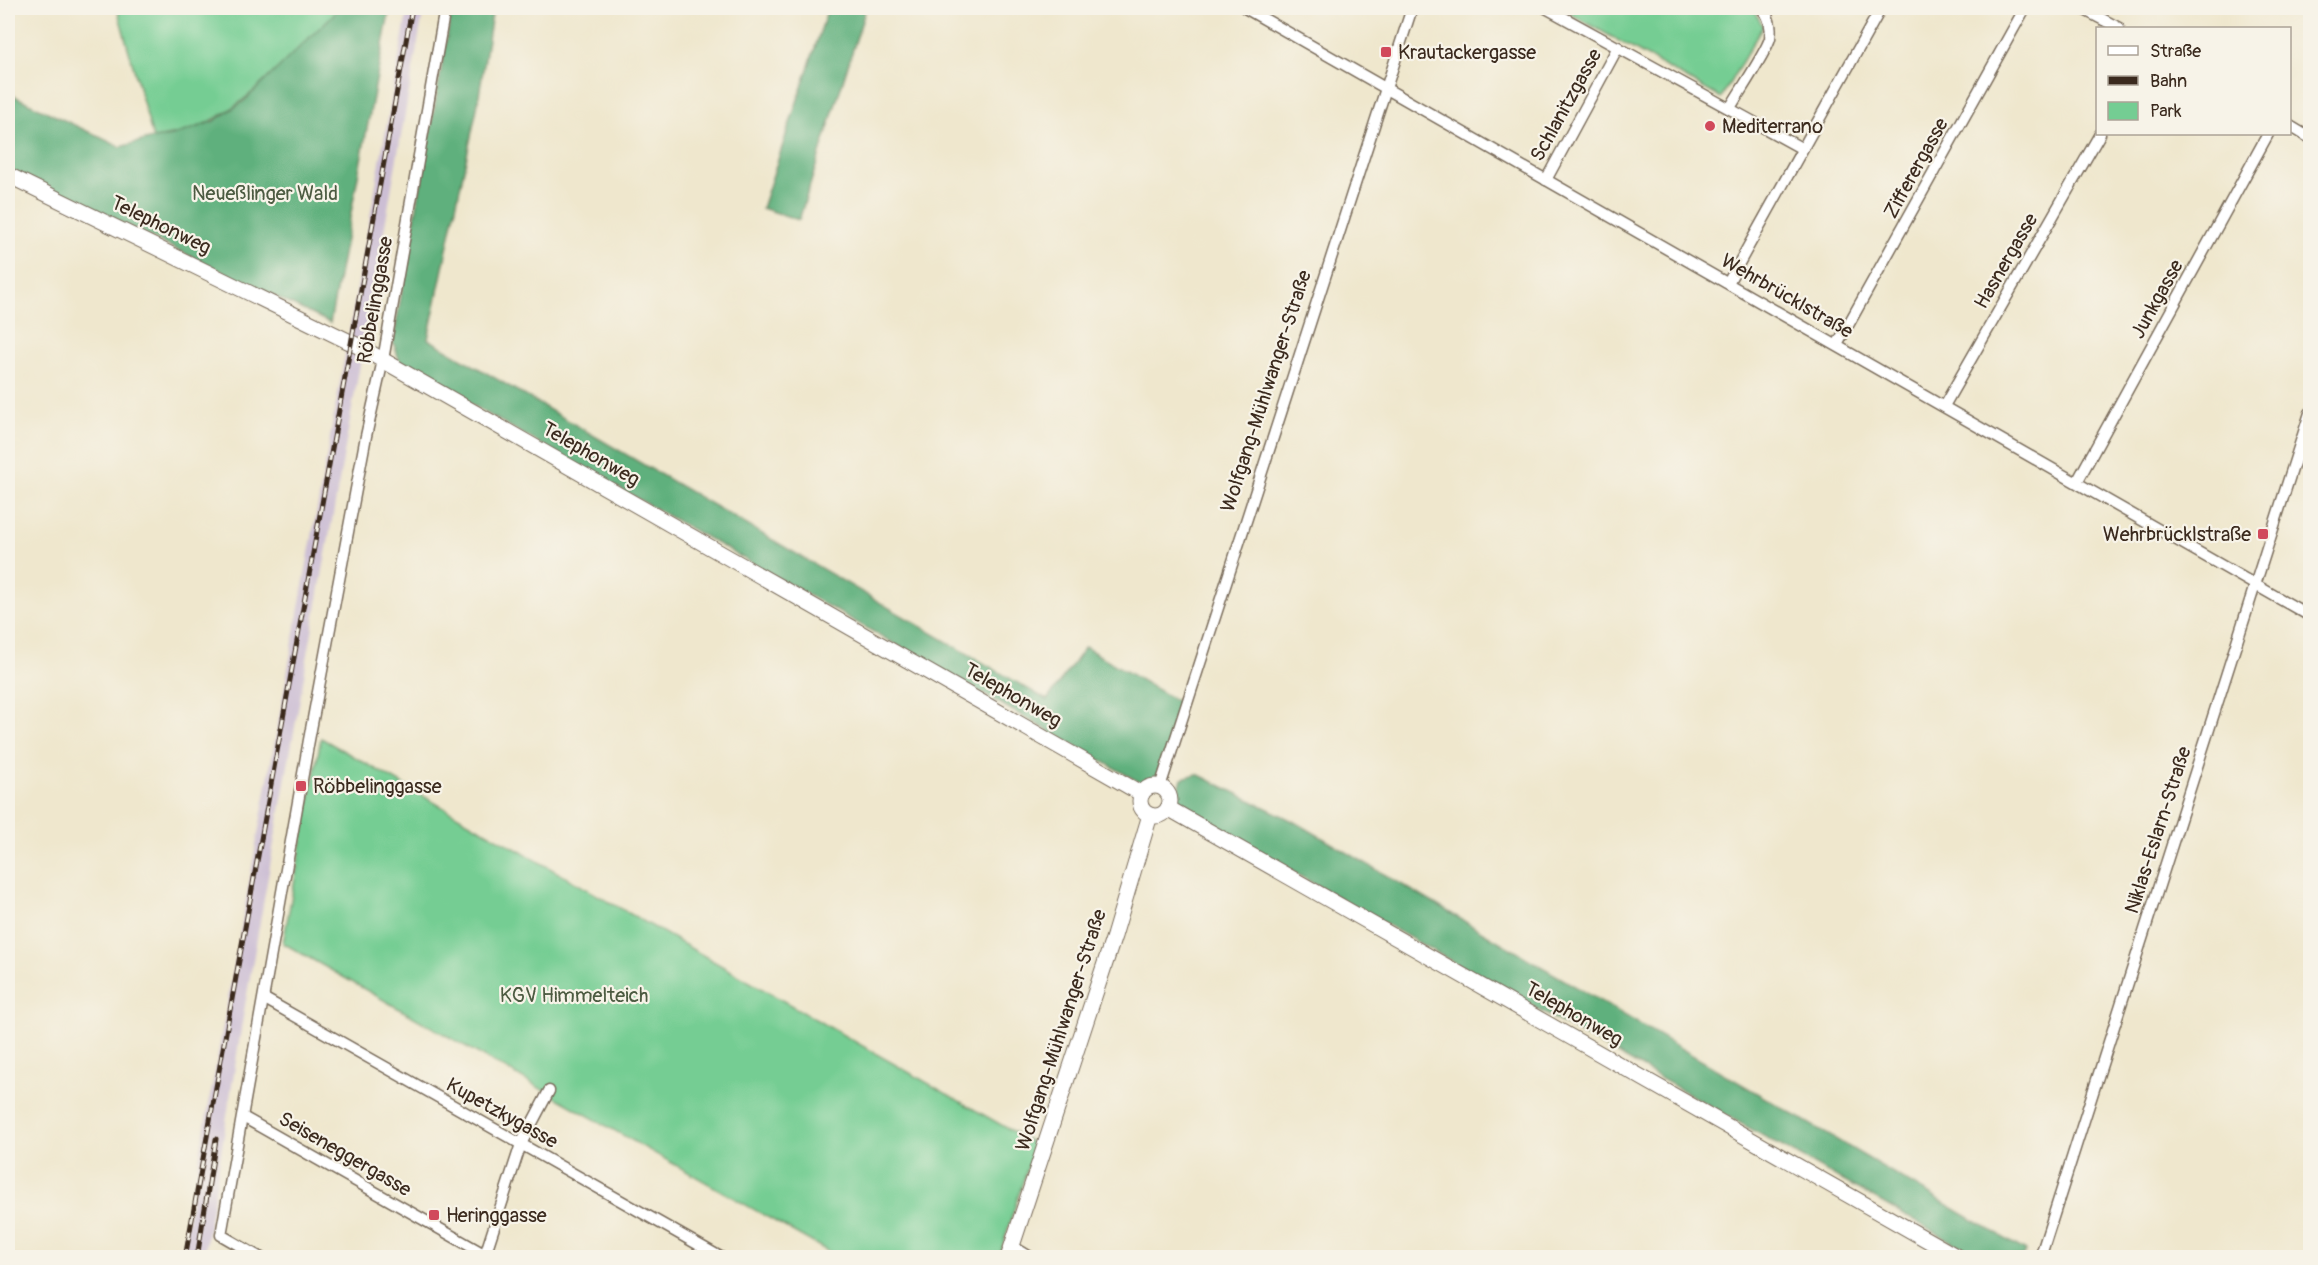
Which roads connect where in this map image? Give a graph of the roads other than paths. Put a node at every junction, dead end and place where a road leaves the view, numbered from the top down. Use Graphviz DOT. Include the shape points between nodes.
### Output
graph roads {
  1 [pos="446,8"];
  2 [pos="1245,8"];
  3 [pos="1412,8"];
  4 [pos="1546,8"];
  5 [pos="1761,8"];
  6 [pos="1881,8"];
  7 [pos="2025,8"];
  8 [pos="2081,8"];
  9 [pos="2117,27"];
  10 [pos="1618,47"];
  11 [pos="1386,87"];
  12 [pos="1730,108"];
  13 [pos="2291,127"];
  14 [pos="2099,135"];
  15 [pos="2267,135"];
  16 [pos="2310,138"];
  17 [pos="1801,148"];
  18 [pos="8,174"];
  19 [pos="1545,180"];
  20 [pos="1728,283"];
  21 [pos="1837,345"];
  22 [pos="383,360"];
  23 [pos="1944,406"];
  24 [pos="2310,413"];
  25 [pos="2077,482"];
  26 [pos="2255,584"];
  27 [pos="2310,616"];
  28 [pos="1160,787"];
  29 [pos="1142,794"];
  30 [pos="1168,808"];
  31 [pos="1150,815"];
  32 [pos="265,999"];
  33 [pos="549,1090"];
  34 [pos="243,1117"];
  35 [pos="521,1144"];
  36 [pos="1010,1252"];
  37 [pos="487,1256"];
  38 [pos="261,1257"];
  39 [pos="722,1257"];
  40 [pos="1032,1257"];
  41 [pos="1959,1257"];
  42 [pos="2040,1257"];
  1 -- 22 [label="street, Röbbelinggasse"];
  2 -- 11 [label="street, Wehrbrücklstraße"];
  3 -- 11 [label="street, Wolfgang-Mühlwanger-Straße"];
  4 -- 10 [label="street"];
  5 -- 12 [label="street" via="1770,24 1770,39"];
  6 -- 17 [label="street"];
  7 -- 21 [label="street, Zifferergasse"];
  8 -- 9 [label="street"];
  10 -- 12 [label="street"];
  10 -- 19 [label="street, Schlanitzgasse"];
  11 -- 19 [label="street, Wehrbrücklstraße"];
  11 -- 28 [label="street, Wolfgang-Mühlwanger-Straße"];
  12 -- 17 [label="street"];
  13 -- 16 [label="street"];
  14 -- 23 [label="street, Hasnergasse"];
  15 -- 25 [label="street, Junkgasse"];
  17 -- 20 [label="street"];
  18 -- 22 [label="street, Telephonweg"];
  19 -- 20 [label="street, Wehrbrücklstraße"];
  20 -- 21 [label="street, Wehrbrücklstraße"];
  21 -- 23 [label="street, Wehrbrücklstraße"];
  22 -- 29 [label="street, Telephonweg"];
  22 -- 32 [label="street, Röbbelinggasse" via="309,740"];
  23 -- 25 [label="street, Wehrbrücklstraße"];
  24 -- 26 [label="street, Niklas-Eslarn-Straße"];
  25 -- 26 [label="street, Wehrbrücklstraße"];
  26 -- 27 [label="street, Wehrbrücklstraße"];
  26 -- 42 [label="street, Niklas-Eslarn-Straße"];
  28 -- 29 [label="street" via="1153,786"];
  28 -- 30 [label="street" via="1169,795"];
  29 -- 31 [label="street" via="1142,809"];
  30 -- 31 [label="street" via="1161,815"];
  30 -- 41 [label="street, Telephonweg"];
  31 -- 36 [label="street, Wolfgang-Mühlwanger-Straße"];
  32 -- 34 [label="street, Röbbelinggasse"];
  32 -- 35 [label="street, Kupetzkygasse"];
  33 -- 35 [label="street"];
  34 -- 37 [label="street, Seiseneggergasse"];
  34 -- 38 [label="street, Röbbelinggasse" via="221,1235"];
  35 -- 37 [label="street"];
  35 -- 39 [label="street, Kupetzkygasse"];
  36 -- 40 [label="street"];
}
